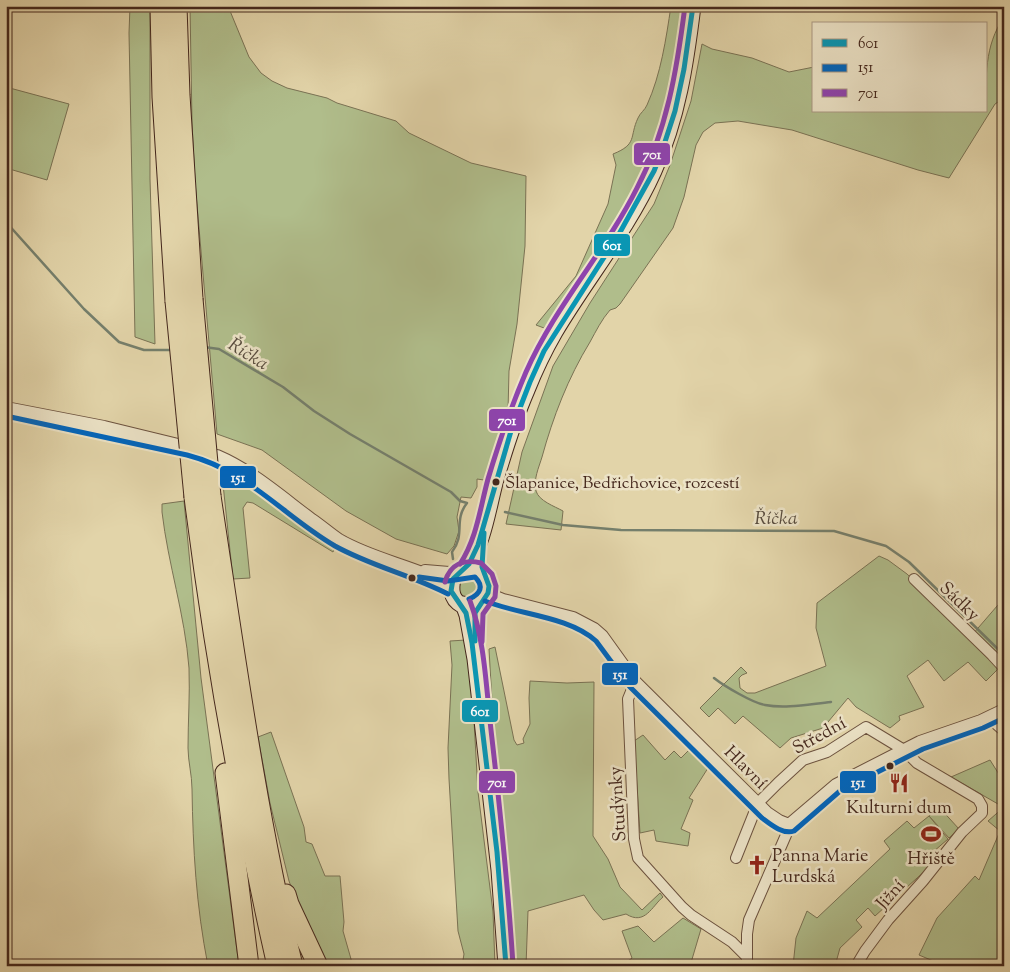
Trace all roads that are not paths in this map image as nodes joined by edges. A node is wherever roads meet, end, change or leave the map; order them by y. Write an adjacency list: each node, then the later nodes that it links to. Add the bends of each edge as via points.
1 (160, 6): 4 (highway, via 162,97)
2 (177, 6): 4 (highway)
3 (693, 6): 9 (main road, via 682,87 664,146 634,209 555,332 536,368 510,436)
4 (184, 300): 8 (highway, bridge)
5 (6, 408): 6 (street)
6 (178, 445)
7 (217, 456): 11 (street, via 253,476 337,538 372,556)
8 (202, 497): 10 (highway); 25 (highway)
9 (485, 526): 12 (main road, via 470,563); 13 (main road)
10 (202, 558): 32 (highway, via 208,637); 33 (highway, via 232,748)
11 (413, 569): 12 (street, via 449,573); 15 (street)
12 (462, 570): 13 (main road, via 472,568); 15 (main road)
13 (484, 574): 16 (main road, via 489,586)
14 (914, 579): 19 (street, Sádky)
15 (451, 587): 17 (main road, via 454,598)
16 (484, 599): 17 (main road, via 474,606); 18 (main road, via 475,614); 20 (street, Hlavní, via 503,600 573,618 594,628)
17 (463, 604): 18 (main road)
18 (474, 659): 36 (main road, via 499,870)
19 (1004, 668)
20 (635, 682): 26 (street, Hlavní); 30 (street, Studýnky, via 628,699 634,839 638,858 691,916)
21 (1004, 710): 22 (street)
22 (991, 717): 23 (street); 24 (street)
23 (1004, 731)
24 (904, 750): 26 (street, Střední, via 866,727 827,752 803,760); 27 (street, via 836,785); 37 (street, Jižní, via 917,763 978,799 982,813 888,920)
25 (253, 775): 34 (highway); 35 (highway, via 290,904)
26 (758, 803): 27 (street, Hlavní, via 773,817); 28 (street)
27 (789, 825): 29 (street, via 749,920)
28 (736, 858)
29 (747, 934): 30 (street); 31 (street)
30 (732, 942): 31 (street, Studýnky)
31 (747, 962)
32 (250, 966)
33 (277, 966)
34 (293, 966)
35 (318, 966)
36 (506, 966)
37 (856, 966)

